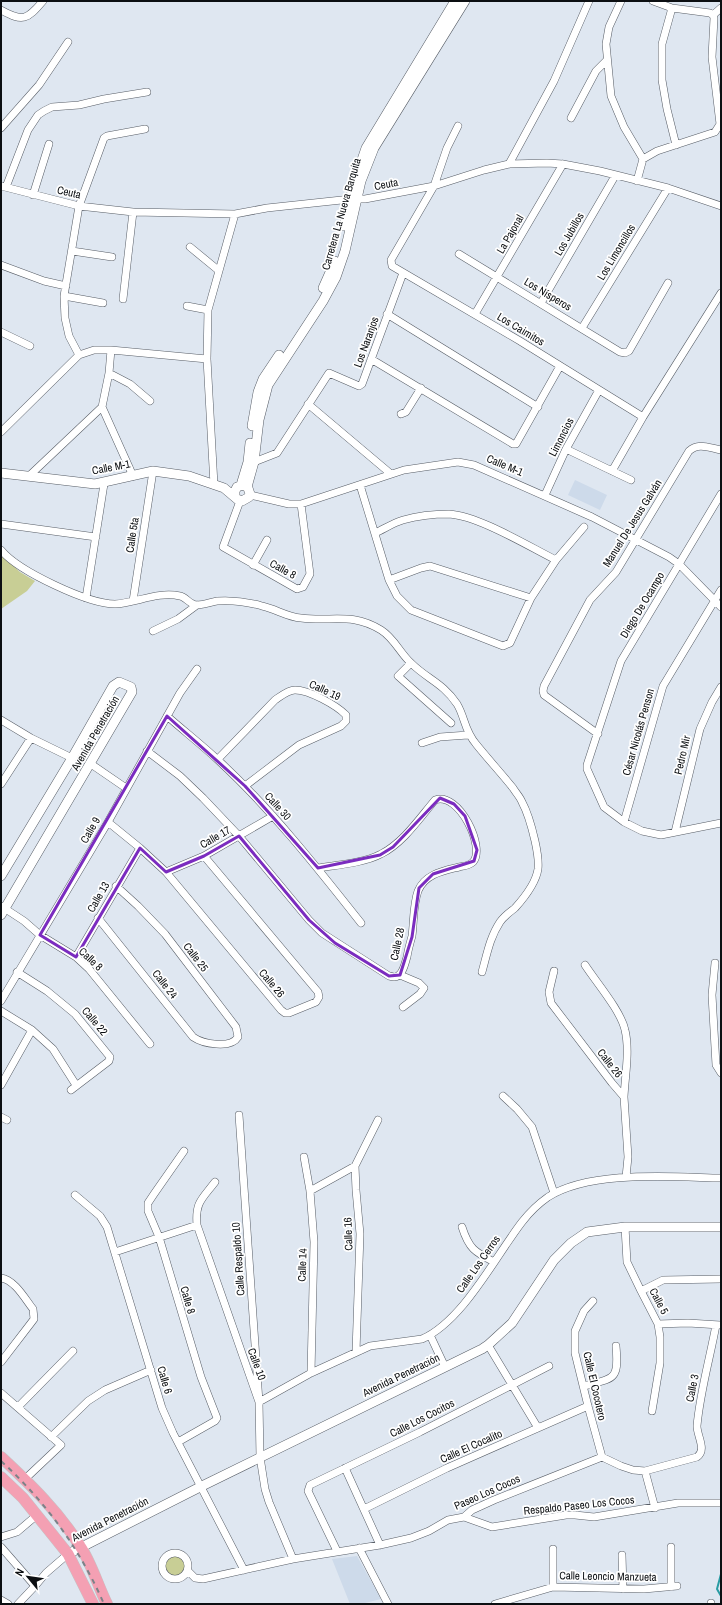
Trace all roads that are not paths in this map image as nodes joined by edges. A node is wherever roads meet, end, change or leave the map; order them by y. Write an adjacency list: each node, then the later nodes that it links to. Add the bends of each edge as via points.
1 (43, 1): 9 (street, via 25,18 15,18)
2 (455, 1): 29 (street, Carretera La Nueva Barquita, via 371,138 359,166)
3 (464, 1): 29 (street, Carretera La Nueva Barquita, via 380,137)
4 (589, 1): 21 (street, via 554,81)
5 (621, 1): 12 (street, via 609,27)
6 (653, 1): 7 (street)
7 (672, 8): 10 (street); 19 (street, via 662,44 662,80)
8 (721, 8): 10 (street)
9 (1, 10)
10 (713, 15): 19 (street, via 712,57 720,124 715,132)
11 (68, 42): 16 (street, via 39,85)
12 (607, 60): 14 (street, via 596,70); 20 (street, via 611,96 624,127)
13 (147, 92): 25 (street, via 79,105 52,107 44,111 38,115 28,130)
14 (571, 118)
15 (458, 126): 26 (street, via 447,148)
16 (1, 128)
17 (145, 129): 30 (street, via 104,138)
18 (49, 144): 28 (street)
19 (676, 145): 20 (street)
20 (643, 158): 24 (street)
21 (509, 164): 22 (street, Ceuta); 26 (street, Ceuta)
22 (563, 164): 23 (street, Ceuta); 41 (street, La Pajonal)
23 (615, 176): 24 (street, Ceuta); 48 (street, Los Jubillos)
24 (637, 181): 27 (street, Ceuta)
25 (3, 186): 28 (street, Ceuta)
26 (434, 186): 29 (street, Ceuta); 40 (street, Los Caimitos, via 391,260 392,266)
27 (668, 188): 31 (street, Ceuta); 53 (street, Los Limoncillos)
28 (33, 195): 30 (street, Ceuta)
29 (354, 199): 33 (street, Ceuta); 73 (street, Carretera La Nueva Barquita, via 345,251 336,277 268,385 259,420); 85 (street, Carretera La Nueva Barquita, via 337,256 318,298 263,379 255,406)
30 (79, 206): 32 (street, Ceuta); 35 (street)
31 (721, 206)
32 (133, 212): 33 (street, Ceuta); 46 (street)
33 (235, 214): 39 (street)
34 (190, 247): 39 (street)
35 (72, 251): 37 (street); 43 (street)
36 (459, 254): 41 (street, Los Nísperos)
37 (112, 257)
38 (1, 265): 43 (street)
39 (218, 270): 50 (street)
40 (403, 273): 51 (street, Los Naranjos); 52 (street, Los Caimitos)
41 (498, 277): 48 (street, Los Nísperos); 52 (street, La Pajonal)
42 (668, 283): 53 (street, Los Nísperos, via 629,351 620,352)
43 (66, 286): 45 (street)
44 (721, 293): 69 (street)
45 (64, 296): 47 (street); 57 (street, via 69,336)
46 (123, 299)
47 (103, 303)
48 (541, 303): 53 (street, Los Nísperos)
49 (187, 306): 50 (street)
50 (208, 310): 58 (street)
51 (388, 314): 59 (street, Los Naranjos); 67 (street)
52 (475, 314): 60 (street, Los Caimitos)
53 (582, 328)
54 (1, 332): 55 (street)
55 (30, 346)
56 (111, 350): 57 (street, via 94,350); 58 (street); 61 (street)
57 (79, 355): 70 (street)
58 (207, 359): 82 (street)
59 (371, 359): 62 (street); 65 (street, Los Naranjos, via 361,386 329,373)
60 (560, 366): 63 (street, Los Caimitos); 67 (street)
61 (109, 373): 64 (street, via 130,384); 66 (street)
62 (420, 388): 67 (street, via 513,444 517,442); 68 (street, via 406,412)
63 (599, 390): 69 (street, Los Caimitos); 71 (street, Limoncios)
64 (150, 401)
65 (308, 404): 73 (street, via 277,453); 77 (street)
66 (102, 407): 78 (street); 79 (street)
67 (538, 407)
68 (401, 414)
69 (643, 417): 74 (street)
70 (1, 432)
71 (566, 449): 74 (street); 87 (street, Limoncios)
72 (721, 450): 94 (street, Manuel De Jesus Galván, via 694,446 689,451)
73 (254, 462): 85 (street, Carretera La Nueva Barquita)
74 (612, 471): 80 (street)
75 (153, 472): 79 (street, Calle M-1); 82 (street, Calle M-1, via 189,476); 104 (street, Calle 5ta)
76 (1, 473): 78 (street, Calle M-1)
77 (391, 474): 83 (street, Calle M-1); 87 (street, Calle M-1, via 458,462 474,465)
78 (29, 476): 81 (street, Calle M-1)
79 (133, 476): 81 (street, Calle M-1)
80 (631, 480)
81 (104, 484): 93 (street)
82 (214, 485): 84 (street, Calle M-1)
83 (360, 485): 89 (street, Calle M-1); 92 (street)
84 (224, 488): 85 (street, Calle M-1); 88 (street, Calle M-1)
85 (244, 488): 88 (street, via 235,491); 88 (street, via 246,500); 89 (street, Calle M-1, via 289,504)
86 (721, 494): 99 (street, Diego De Ocampo)
87 (545, 495): 94 (street, Calle M-1)
88 (238, 499): 98 (street, Calle 8, via 223,547)
89 (301, 504): 98 (street, Calle 8, via 310,574 303,587 297,589)
90 (1, 524): 93 (street)
91 (584, 527): 97 (street)
92 (375, 533): 97 (street, via 403,520 449,514 491,528); 100 (street)
93 (96, 537): 102 (street)
94 (635, 539): 99 (street, Calle M-1); 115 (street, Manuel De Jesus Galván, via 616,572 590,600 543,691 544,695)
95 (267, 540): 98 (street)
96 (1, 550): 102 (street, via 12,562)
97 (556, 560): 103 (street)
98 (253, 564)
99 (679, 564): 105 (street, Calle M-1); 115 (street, Diego De Ocampo, via 621,661)
100 (389, 580): 103 (street, via 430,566); 103 (street, via 397,596 411,610 503,646 510,643)
101 (721, 590): 105 (street, César Nicolás Penson)
102 (86, 598): 104 (street, via 114,604)
103 (531, 598)
104 (133, 601): 106 (street, via 174,595 182,596)
105 (714, 601): 107 (street, Calle M-1); 129 (street, César Nicolás Penson, via 663,686)
106 (197, 605): 108 (street, via 178,620); 109 (street, via 235,601 263,606 303,619 347,618 362,621 383,631)
107 (721, 607)
108 (153, 631)
109 (411, 663): 114 (street, via 398,676); 116 (street, via 450,693 459,706)
110 (197, 669): 112 (street, Calle 9)
111 (721, 687): 131 (street, Pedro Mir, via 700,729)
112 (167, 716): 119 (street, Calle 9); 121 (street, Calle 30)
113 (1, 720): 117 (street)
114 (451, 723)
115 (598, 734): 129 (street, Diego De Ocampo, via 587,770 604,808)
116 (468, 735): 118 (street, via 440,737); 148 (street, via 522,801 533,832 538,858 535,880 525,896 501,920 491,938)
117 (31, 738): 120 (street); 123 (street)
118 (422, 743)
119 (147, 751): 126 (street, Calle 9); 132 (street, Calle 28, via 180,776)
120 (72, 758): 122 (street, Avenida Penetración, via 113,686 122,682 131,687 132,692); 137 (street, Avenida Penetración)
121 (218, 759): 125 (street, Calle 30); 125 (street, Calle 19, via 275,700 294,690 307,692 339,708 346,715 346,721 341,726 299,745)
122 (91, 764): 126 (street); 139 (street, Avenida Penetración)
123 (3, 774): 124 (street)
124 (1, 784)
125 (245, 786): 127 (street, Calle 30)
126 (126, 788): 128 (street, Calle 9)
127 (272, 816): 132 (street, Calle 17); 135 (street, Calle 30)
128 (108, 822): 133 (street, Calle 26); 142 (street, Calle 9)
129 (624, 822): 131 (street, Diego De Ocampo, via 642,831 661,835)
130 (721, 824): 131 (street, Diego De Ocampo)
131 (675, 832)
132 (239, 836): 134 (street, Calle 17); 149 (street, Calle 28, via 322,933 389,976)
133 (140, 848): 136 (street, Calle 26); 138 (street, Calle 13)
134 (204, 856): 136 (street, Calle 17); 136 (street, Calle 26, via 318,992 319,998 316,1002 289,1013 281,1010)
135 (318, 868): 141 (street, Calle 30); 149 (street, Calle 28, via 380,855 393,847 435,800 440,798 454,804 464,816 471,826 477,850 474,861 433,874 420,888 416,898 412,937)
136 (166, 872)
137 (1, 876)
138 (116, 886): 140 (street, Calle 13); 155 (street, Calle 25, via 165,934 236,1028 236,1041)
139 (2, 910): 142 (street, Calle 8, via 24,921)
140 (98, 918): 143 (street, Calle 13); 155 (street, Calle 24, via 193,1037 199,1041)
141 (361, 923)
142 (40, 935): 143 (street, Calle 8); 147 (street, Calle 9)
143 (76, 957): 154 (street, Calle 8, via 89,969)
144 (715, 963): 156 (street, via 712,995 716,1065)
145 (585, 965): 159 (street, via 618,1014 625,1030)
146 (554, 971): 159 (street, Calle 26, via 549,992 551,1002)
147 (17, 972): 150 (street, Calle 9); 153 (street, Calle 22, via 47,990 75,1014 110,1057 109,1062 74,1087 52,1050)
148 (482, 972)
149 (400, 975): 151 (street, via 419,983 424,988 420,994)
150 (1, 1001)
151 (402, 1006)
152 (1, 1011): 153 (street)
153 (32, 1030): 157 (street)
154 (150, 1044)
155 (226, 1045)
156 (721, 1073)
157 (1, 1085)
158 (503, 1096): 169 (street, via 532,1127)
159 (624, 1097): 165 (street, via 628,1157)
160 (239, 1115): 197 (street, Calle Respaldo 10)
161 (378, 1120): 164 (street, Calle 16)
162 (184, 1151): 175 (street, Calle 8, via 148,1203 148,1211)
163 (304, 1157): 168 (street, Calle 14)
164 (355, 1166): 168 (street); 188 (street, Calle 16, via 360,1234)
165 (626, 1177): 166 (street, Calle Los Cerros); 169 (street, Calle Los Cerros, via 585,1182)
166 (721, 1178)
167 (215, 1182): 171 (street, Calle 10, via 198,1204)
168 (310, 1191): 193 (street, Calle 14, via 314,1242)
169 (554, 1193): 177 (street, Calle Los Cerros, via 522,1222)
170 (75, 1195): 176 (street, Calle 6, via 100,1216 107,1227)
171 (197, 1225): 175 (street); 197 (street, Calle 10)
172 (625, 1227): 173 (street, Avenida Penetración); 180 (street, Calle 5, via 627,1262); 185 (street, Avenida Penetración, via 587,1232 571,1243 554,1260 512,1322)
173 (721, 1227)
174 (462, 1228): 177 (street, via 467,1242 476,1252)
175 (159, 1237): 176 (street); 203 (street, Calle 8, via 201,1377 217,1415 216,1421)
176 (115, 1252): 192 (street, Calle 6)
177 (494, 1262): 184 (street, Calle Los Cerros, via 460,1308)
178 (1, 1278): 189 (street, via 12,1283 33,1309 34,1314 31,1323)
179 (721, 1279): 180 (street, via 663,1280)
180 (641, 1291): 182 (street, Calle 5)
181 (594, 1301): 195 (street, Calle El Cocotero, via 584,1311 575,1331 575,1353)
182 (658, 1324): 183 (street); 200 (street, Calle 5, via 660,1363)
183 (719, 1325): 208 (street, Calle 3, via 699,1412 697,1428 702,1450 700,1455)
184 (430, 1335): 188 (street, Calle Los Cerros, via 409,1341 370,1346); 191 (street)
185 (488, 1345): 191 (street, Avenida Penetración); 194 (street)
186 (616, 1346): 195 (street, via 616,1372 611,1379)
187 (73, 1351): 199 (street)
188 (356, 1352): 193 (street, Calle Los Cerros)
189 (1, 1362)
190 (549, 1366): 194 (street, Calle Los Cocitos)
191 (445, 1367): 205 (street, Avenida Penetración)
192 (151, 1370): 202 (street, via 105,1390); 203 (street, Calle 6, via 162,1408)
193 (311, 1373): 197 (street, Calle Los Cerros)
194 (512, 1385): 201 (street); 207 (street, Calle Los Cocitos)
195 (584, 1386): 198 (street, Calle El Cocotero)
196 (1, 1393): 199 (street)
197 (259, 1402): 205 (street, Calle 10)
198 (588, 1406): 201 (street, Calle El Cocalito); 206 (street, Calle El Cocotero)
199 (18, 1407): 202 (street)
200 (652, 1410)
201 (538, 1428): 214 (street, Calle El Cocalito, via 447,1468)
202 (52, 1436): 210 (street, via 61,1445)
203 (178, 1442): 211 (street, Calle 6)
204 (1, 1457): 210 (main road)
205 (260, 1457): 211 (street, Avenida Penetración); 227 (street, Calle 10, via 269,1502)
206 (602, 1457): 208 (street, via 633,1470); 216 (street, Paseo Los Cocos, via 494,1500 472,1510)
207 (345, 1468): 214 (street); 224 (street, Calle Los Cocitos, via 310,1486 308,1491)
208 (645, 1471): 213 (street)
209 (1, 1477): 215 (main road)
210 (25, 1479): 219 (main road)
211 (202, 1486): 219 (street, Avenida Penetración); 228 (street, Calle 6)
212 (721, 1503): 213 (street, Respaldo Paseo Los Cocos, via 678,1504)
213 (655, 1508): 216 (street, Respaldo Paseo Los Cocos, via 594,1517 566,1515 492,1527)
214 (364, 1509): 218 (street)
215 (37, 1515): 217 (street, via 17,1532); 225 (main road)
216 (464, 1517): 218 (street, Paseo Los Cocos, via 448,1520 411,1538)
217 (1, 1537)
218 (380, 1544): 222 (street, Paseo Los Cocos)
219 (81, 1546): 225 (street, Avenida Penetración); 237 (main road)
220 (1, 1547): 230 (street)
221 (671, 1547): 232 (street, Calle Leoncio Manzueta, via 674,1587)
222 (359, 1548): 224 (street, Paseo Los Cocos); 238 (street)
223 (553, 1549): 231 (street)
224 (337, 1551): 227 (street, Paseo Los Cocos)
225 (68, 1554): 230 (street, via 46,1573); 236 (main road)
226 (622, 1555): 232 (street)
227 (293, 1559): 228 (street, Paseo Los Cocos)
228 (244, 1570): 229 (street, Paseo Los Cocos, via 203,1579 195,1578)
229 (188, 1571)
230 (36, 1586): 235 (street)
231 (552, 1586): 232 (street, Calle Leoncio Manzueta); 239 (street, Calle Leoncio Manzueta)
232 (623, 1589)
233 (1, 1600): 234 (street)
234 (8, 1604)
235 (18, 1604)
236 (93, 1604)
237 (107, 1604)
238 (388, 1604)
239 (494, 1604)

